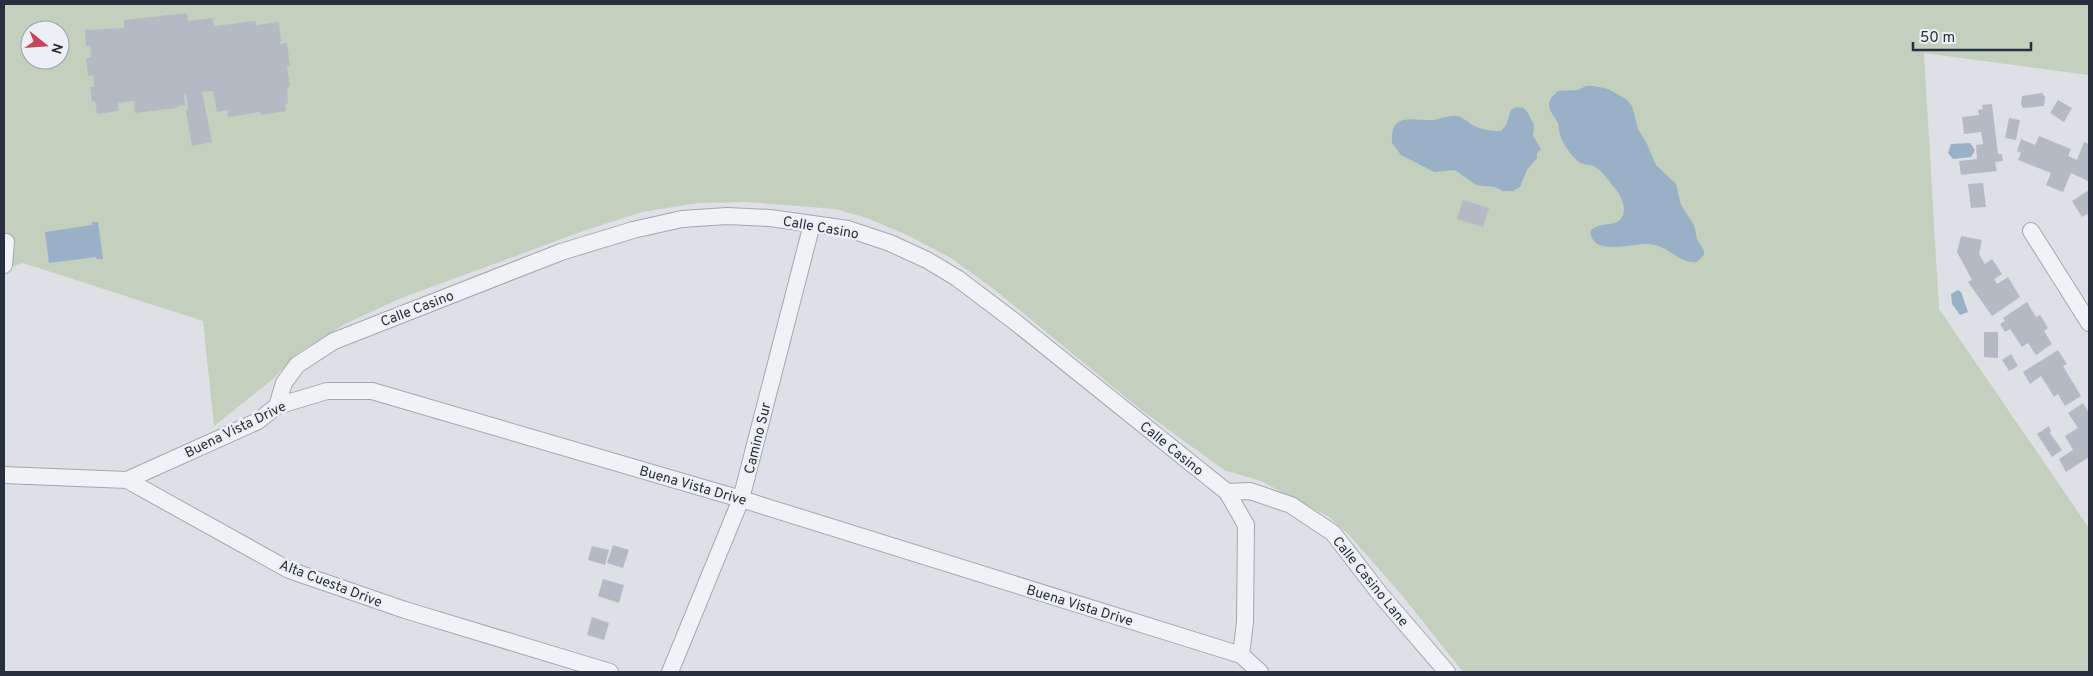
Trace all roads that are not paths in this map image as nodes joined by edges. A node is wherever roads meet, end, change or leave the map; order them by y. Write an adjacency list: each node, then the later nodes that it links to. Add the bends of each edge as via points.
1 (812, 224): 6 (street, Calle Casino, via 726,216 682,219 561,252 334,341 297,365 284,383); 9 (street, Calle Casino, via 848,229 890,243 957,278); 10 (street, Camino Sur)
2 (2031, 231): 5 (street)
3 (6, 242): 4 (street)
4 (4, 264)
5 (2089, 324)
6 (277, 406): 8 (street, Buena Vista Drive, via 258,421); 10 (street, Buena Vista Drive, via 327,391 372,390)
7 (4, 475): 8 (street, Alta Cuesta Drive)
8 (127, 480): 12 (street, Alta Cuesta Drive, via 288,570 404,610)
9 (1227, 492): 11 (street, Calle Casino, via 1246,525 1245,622); 15 (street, Calle Casino Lane, via 1250,491 1291,505 1333,532 1380,594)
10 (741, 499): 11 (street, Buena Vista Drive); 13 (street, Camino Sur)
11 (1241, 655): 14 (street, Buena Vista Drive)
12 (610, 672)
13 (670, 672)
14 (1260, 672)
15 (1447, 672)

